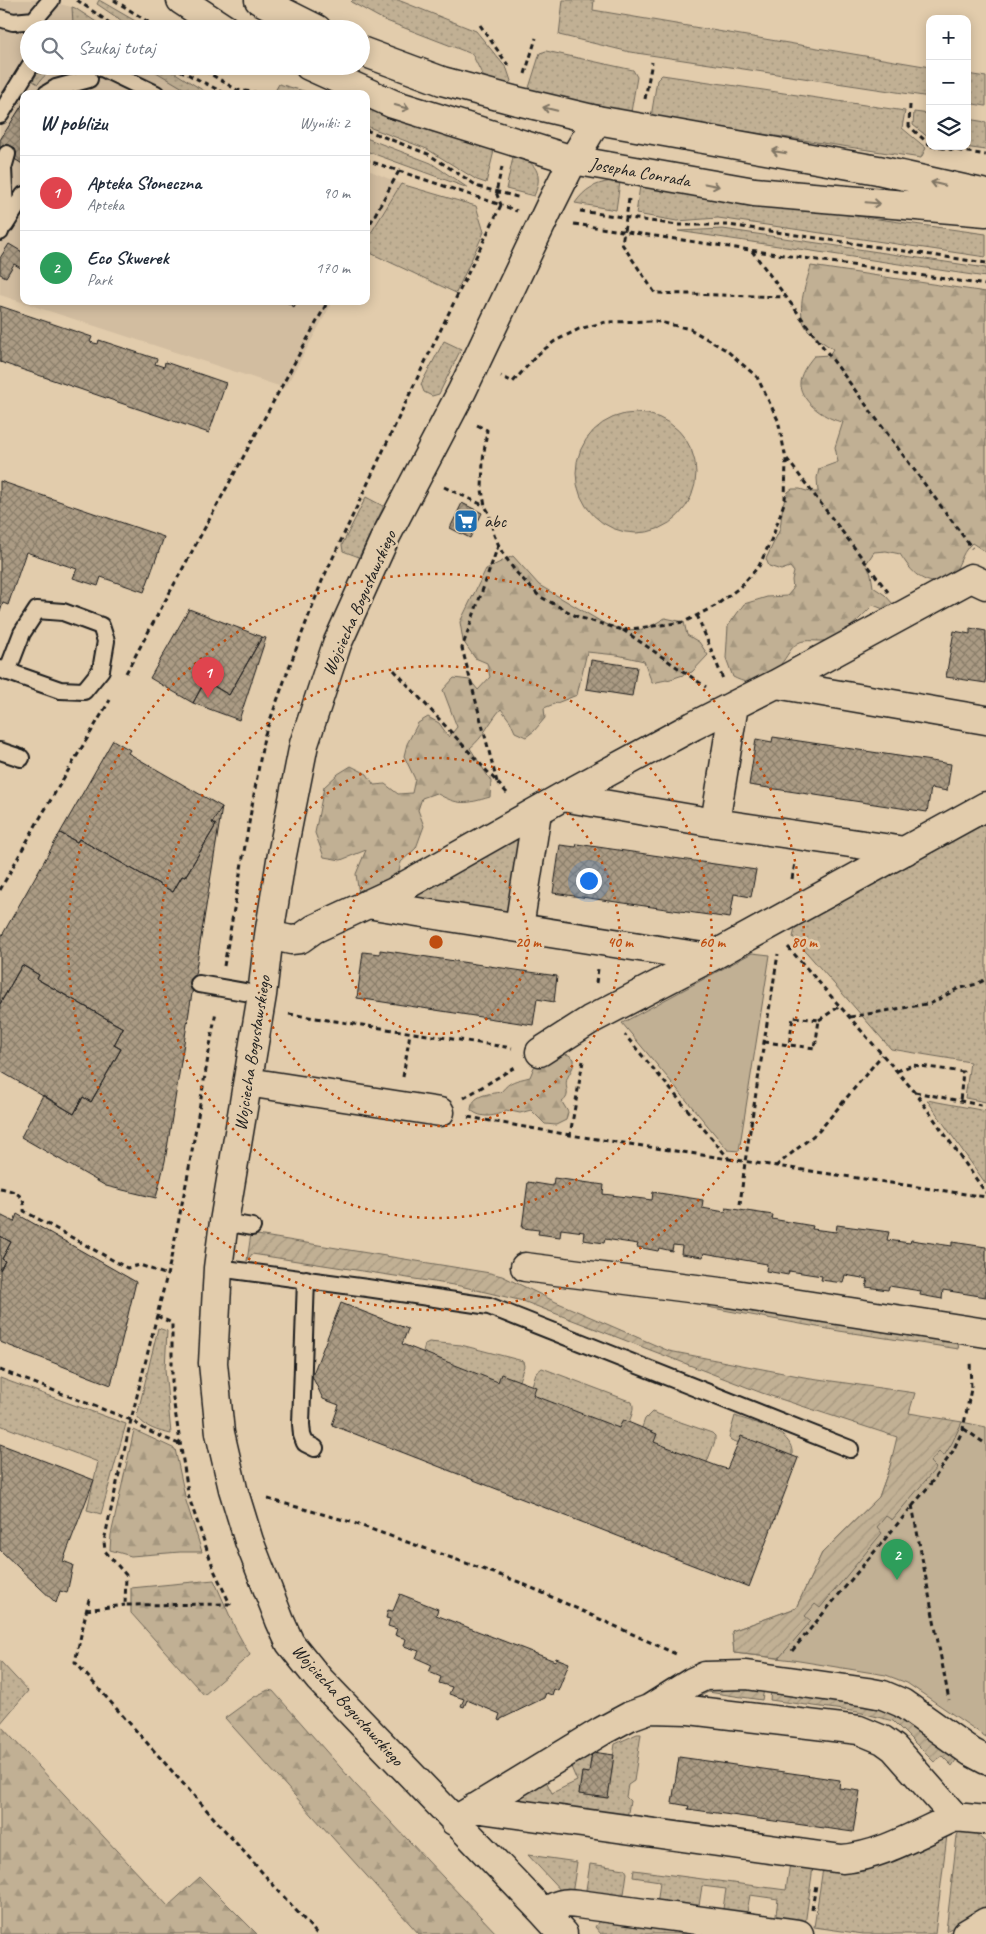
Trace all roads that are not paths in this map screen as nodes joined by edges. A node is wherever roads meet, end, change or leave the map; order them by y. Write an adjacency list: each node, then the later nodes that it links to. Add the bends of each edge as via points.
1 (51, 0): 5 (lane)
2 (181, 0): 6 (street)
3 (259, 0): 7 (street)
4 (0, 18): 8 (lane)
5 (36, 20)
6 (211, 20)
7 (299, 20)
8 (20, 23)
9 (370, 54): 18 (street, one-way to 9, via 520,93 442,81)
10 (24, 75): 17 (lane)
11 (329, 75): 15 (street, Josepha Conrada, one-way to 15)
12 (91, 76): 13 (lane); 14 (lane)
13 (53, 90)
14 (142, 90)
15 (362, 90)
16 (370, 94): 20 (street, Josepha Conrada, one-way to 20, via 393,104)
17 (0, 115)
18 (597, 120): 20 (street, Wojciecha Bogusławskiego); 21 (street, one-way to 18, via 878,170)
19 (7, 154): 24 (lane, via 3,168 5,212)
20 (573, 160): 23 (street, Josepha Conrada, one-way to 23, via 754,192); 39 (street, Wojciecha Bogusławskiego, via 462,391 384,540 337,644 304,744)
21 (986, 194)
22 (20, 201): 24 (lane)
23 (986, 212)
24 (0, 233)
25 (979, 571): 27 (street)
26 (4, 671): 26 (lane, via 37,610 63,612 101,626 106,641 101,670 84,691 60,690)
27 (776, 684): 28 (street); 29 (street)
28 (734, 705): 32 (street); 35 (street)
29 (986, 720)
30 (0, 751): 31 (lane)
31 (21, 758)
32 (562, 797): 34 (street); 35 (street)
33 (986, 806): 36 (street)
34 (532, 814): 37 (street); 38 (street)
35 (715, 823): 36 (street)
36 (905, 851): 40 (street, via 782,927)
37 (367, 904): 38 (street); 39 (street, via 300,939)
38 (519, 927): 40 (street)
39 (269, 935): 42 (street, Wojciecha Bogusławskiego)
40 (709, 958): 43 (street, via 598,1016)
41 (199, 984): 42 (lane)
42 (262, 995): 44 (street, Wojciecha Bogusławskiego)
43 (540, 1052)
44 (248, 1082): 45 (street); 46 (street, Wojciecha Bogusławskiego)
45 (440, 1112)
46 (224, 1222): 47 (lane); 49 (street, Wojciecha Bogusławskiego)
47 (252, 1227)
48 (525, 1267): 51 (street, via 728,1293)
49 (218, 1268): 50 (lane); 56 (street, Wojciecha Bogusławskiego, via 214,1363 220,1433 249,1542 280,1621 290,1643 319,1679)
50 (306, 1279): 52 (lane, via 300,1424 305,1443); 53 (lane, via 489,1306)
51 (979, 1331)
52 (315, 1448)
53 (850, 1449)
54 (649, 1709): 55 (street, via 705,1676 773,1678 883,1695 902,1702); 56 (street, via 602,1731); 57 (street, via 689,1710 859,1730 884,1740 894,1748)
55 (986, 1760)
56 (464, 1814): 57 (street, via 842,1859 884,1849); 59 (street, Wojciecha Bogusławskiego)
57 (955, 1816): 58 (street)
58 (986, 1820)
59 (544, 1913): 62 (street, via 565,1902); 63 (street, Wojciecha Bogusławskiego)
60 (986, 1922): 64 (street)
61 (805, 1924): 62 (street)
62 (726, 1929)
63 (563, 1934)
64 (966, 1934)

